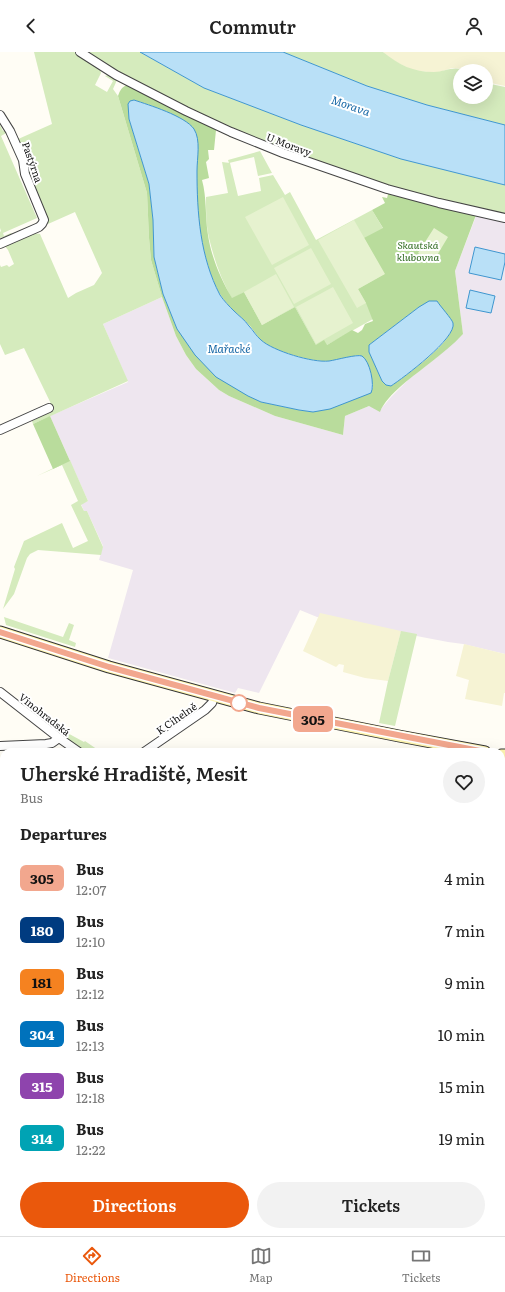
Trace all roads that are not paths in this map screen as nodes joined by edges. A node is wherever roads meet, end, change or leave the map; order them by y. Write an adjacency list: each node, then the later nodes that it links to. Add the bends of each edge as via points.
1 (80, 52): 3 (street, U Moravy, via 116,75 186,111 277,151 387,189)
2 (0, 115): 4 (street, Pastýrna, via 20,152 25,174 43,217 39,227)
3 (505, 218)
4 (0, 244)
5 (49, 408): 6 (street)
6 (0, 430)
7 (0, 632): 9 (main road)
8 (0, 692): 10 (street, Vinohradská)
9 (214, 697): 13 (street, K Cihelně, via 205,710); 14 (main road, via 269,711)
10 (59, 738): 11 (street, via 46,744); 12 (street, Vinohradská)
11 (0, 746)
12 (73, 748)
13 (150, 748)
14 (462, 748)

